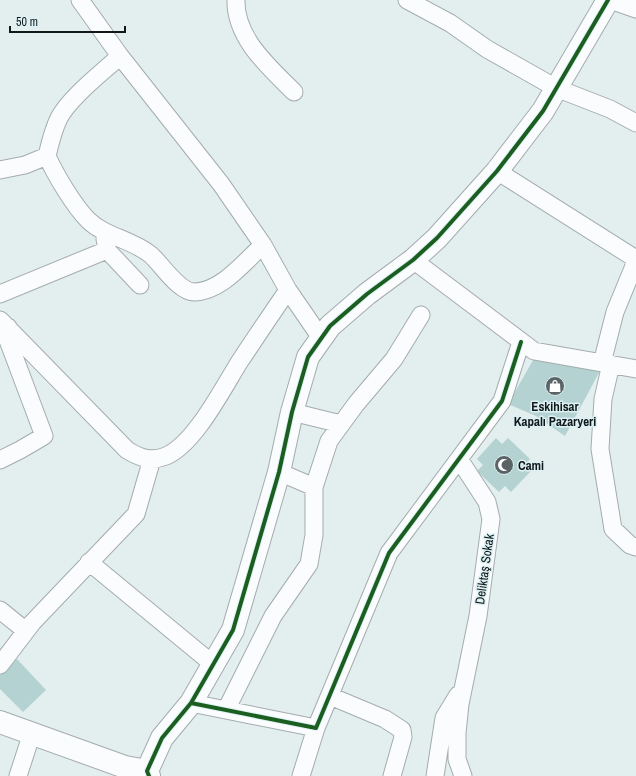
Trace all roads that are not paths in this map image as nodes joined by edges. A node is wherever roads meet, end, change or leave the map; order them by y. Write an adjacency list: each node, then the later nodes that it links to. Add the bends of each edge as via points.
1 (80, 0): 6 (street)
2 (236, 0): 8 (street, via 244,35 268,67)
3 (407, 0): 7 (street, via 450,23 487,49)
4 (609, 0): 5 (street); 7 (street)
5 (636, 9)
6 (120, 56): 10 (street, via 78,95 60,116 51,135); 14 (street, via 221,184)
7 (556, 88): 9 (street, via 610,109); 12 (street)
8 (294, 92)
9 (636, 123)
10 (47, 156): 11 (street, via 26,165); 13 (street, via 59,180 88,220)
11 (0, 170)
12 (498, 171): 16 (street, via 437,238); 17 (street)
13 (104, 231): 14 (street, via 132,243 150,255 182,288 192,292 206,290 223,281); 15 (street)
14 (263, 246): 19 (street)
15 (107, 250): 18 (street); 20 (street)
16 (413, 260): 23 (street, via 355,304 330,326); 24 (street)
17 (636, 260): 25 (street, via 615,312)
18 (140, 285)
19 (288, 290): 23 (street); 29 (street, via 192,434 177,450)
20 (0, 294)
21 (421, 315): 28 (street, via 394,359)
22 (4, 324): 29 (street, via 127,450 140,458); 31 (street, via 44,436)
23 (322, 338): 27 (street, via 308,357)
24 (521, 342): 25 (street, via 534,351); 30 (street, via 502,401)
25 (606, 364): 26 (street); 34 (street, via 600,449 613,529 630,545)
26 (636, 369)
27 (292, 412): 28 (street); 32 (street)
28 (341, 424): 33 (street, via 329,441)
29 (152, 459): 35 (street, via 136,514)
30 (459, 459): 40 (street, Deliktaş Sokak, via 487,502 491,519 478,616); 41 (street, via 389,553)
31 (0, 460)
32 (279, 472): 33 (street); 39 (street, via 233,630)
33 (314, 487): 43 (street, via 314,535 309,564 273,616)
34 (636, 547)
35 (90, 562): 37 (street); 39 (street)
36 (0, 610): 37 (street)
37 (26, 631): 38 (street)
38 (0, 665)
39 (214, 665): 42 (street, via 200,684)
40 (463, 686): 51 (street, Deliktaş Sokak, via 444,718); 52 (street, Deliktaş Sokak, via 457,733 457,759)
41 (330, 696): 45 (street); 50 (street, via 385,719 402,730 403,737)
42 (191, 703): 43 (street); 47 (street, via 162,738)
43 (226, 710): 45 (street)
44 (1, 721): 46 (street)
45 (316, 728): 49 (street)
46 (32, 733): 47 (street); 48 (street)
47 (148, 774)
48 (18, 776)
49 (301, 776)
50 (392, 776)
51 (435, 776)
52 (463, 776)

